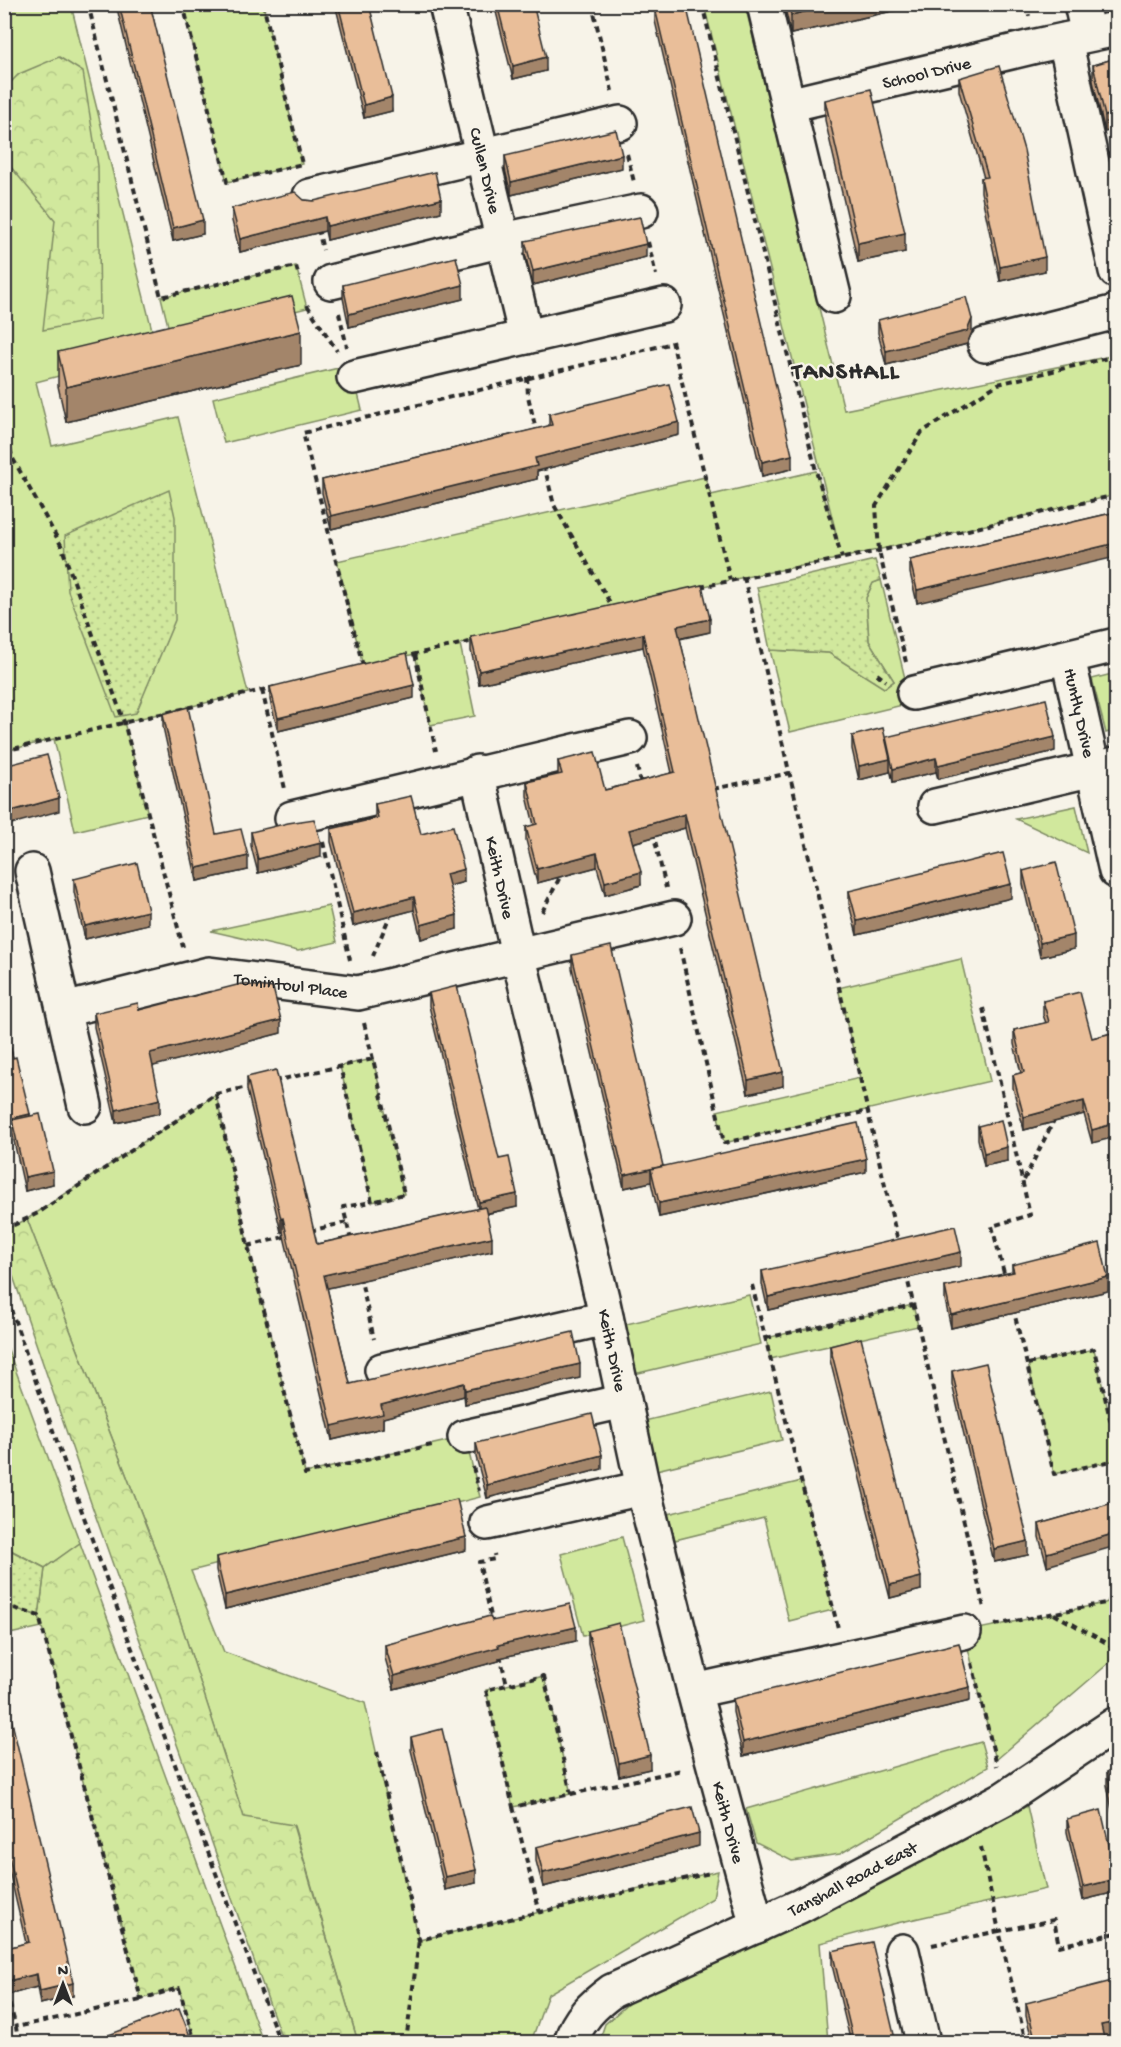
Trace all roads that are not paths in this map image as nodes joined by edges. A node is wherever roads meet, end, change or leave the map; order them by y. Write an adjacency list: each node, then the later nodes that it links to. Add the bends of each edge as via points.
1 (446, 4): 6 (street, Cullen Drive)
2 (764, 4): 4 (street)
3 (1088, 27): 4 (street, School Drive); 10 (street, School Drive)
4 (788, 105): 12 (street)
5 (620, 123): 6 (street)
6 (482, 155): 7 (street); 9 (street, Cullen Drive)
7 (310, 196)
8 (641, 211): 9 (street)
9 (503, 240): 11 (street); 15 (street, Cullen Drive)
10 (1116, 271)
11 (312, 289)
12 (834, 296)
13 (664, 305): 15 (street)
14 (1116, 312): 16 (street)
15 (526, 337): 17 (street)
16 (985, 345)
17 (354, 377)
18 (1116, 645): 19 (street, Huntly Drive)
19 (1068, 658): 20 (street, Huntly Drive); 22 (street, Huntly Drive)
20 (914, 693)
21 (630, 738): 23 (street)
22 (1105, 767): 24 (street); 27 (street, Huntly Drive)
23 (477, 772): 25 (street); 29 (street, Keith Drive)
24 (935, 806)
25 (304, 815)
26 (32, 871): 30 (street)
27 (1116, 872)
28 (674, 918): 29 (street, Tomintoul Place)
29 (518, 954): 30 (street, Tomintoul Place, via 357,993 209,974); 32 (street, Keith Drive)
30 (64, 1010): 31 (street)
31 (85, 1106)
32 (606, 1318): 33 (street); 34 (street, Keith Drive)
33 (382, 1370)
34 (624, 1401): 35 (street); 36 (street, Keith Drive)
35 (465, 1437)
36 (643, 1488): 37 (street); 39 (street, Keith Drive)
37 (487, 1523)
38 (976, 1629): 39 (street)
39 (694, 1691): 41 (street, Keith Drive)
40 (1116, 1724): 41 (street, Tanshall Road East, via 1005,1798)
41 (758, 1926): 43 (street, Tanshall Road East, via 612,1991 597,2002)
42 (902, 1951): 44 (street)
43 (576, 2031)
44 (923, 2043)

